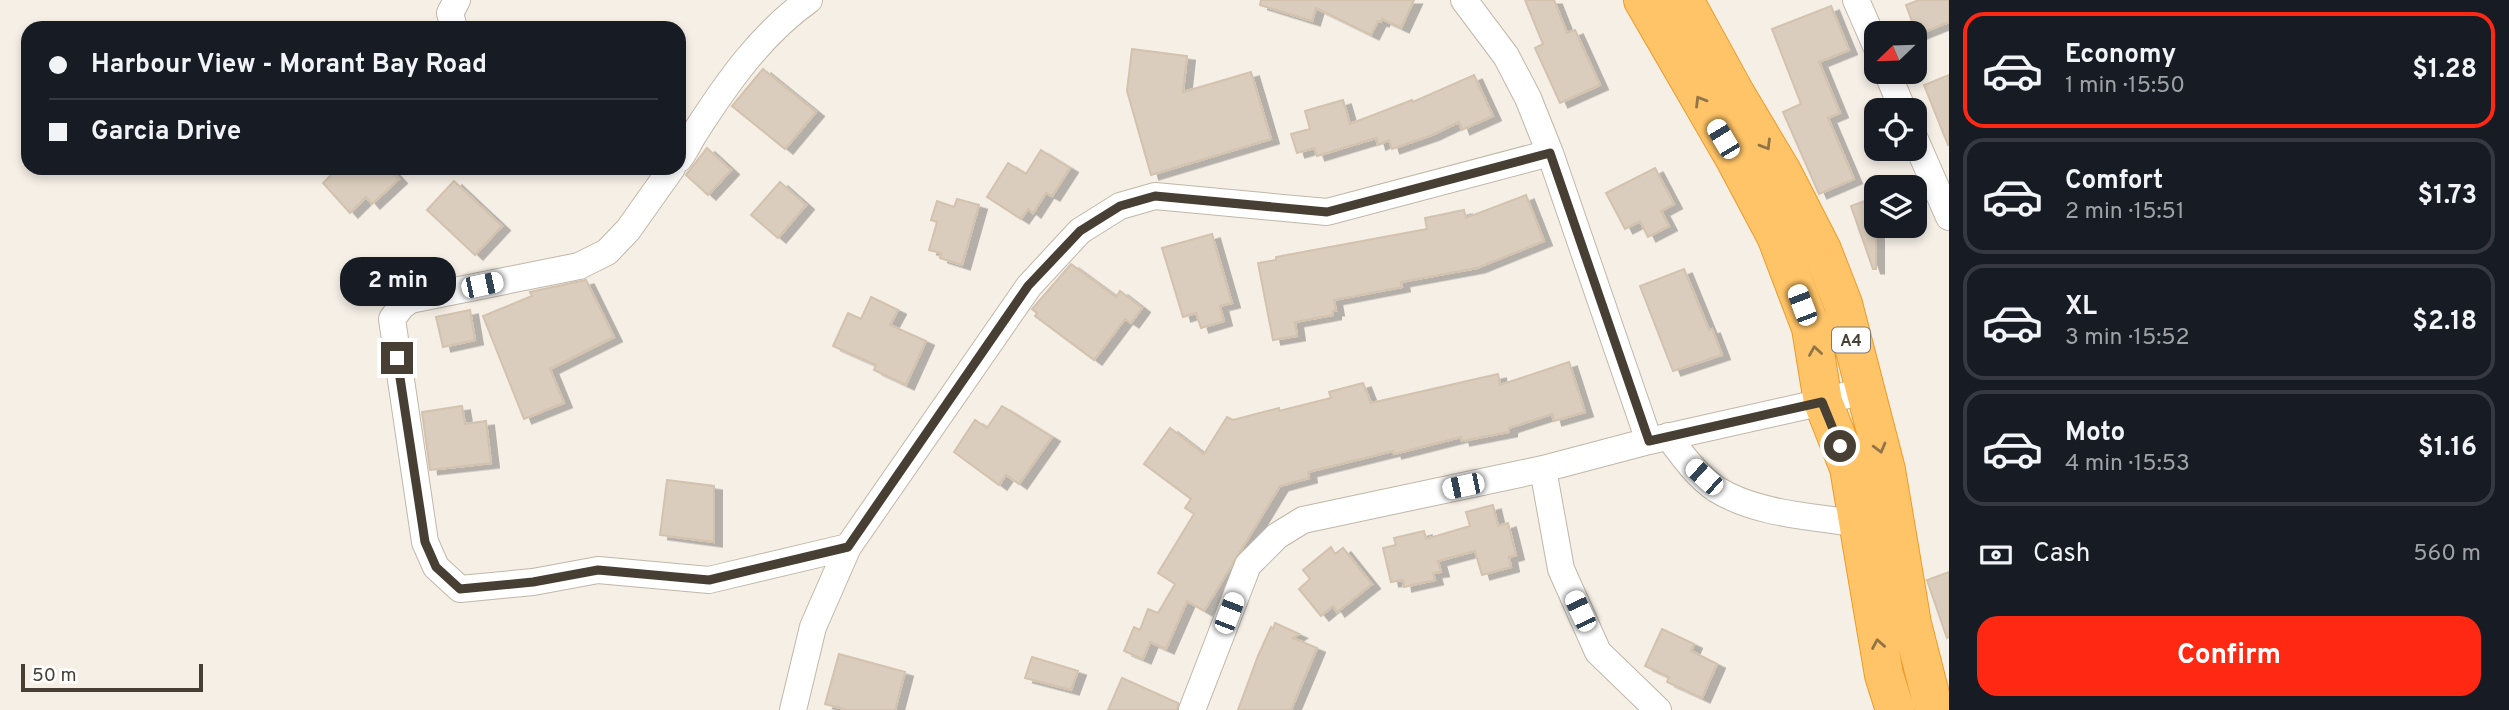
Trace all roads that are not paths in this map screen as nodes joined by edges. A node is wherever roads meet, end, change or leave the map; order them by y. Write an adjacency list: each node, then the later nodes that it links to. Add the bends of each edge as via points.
1 (457, 0): 7 (street, via 450,13)
2 (809, 0): 9 (street, via 754,48)
3 (1464, 0): 10 (street, via 1506,56)
4 (1643, 0): 15 (highway, A4, one-way to 4, via 1811,328 1776,236)
5 (1685, 0): 14 (highway, A4, one-way to 14, via 1822,250 1843,304)
6 (1856, 0): 8 (street)
7 (452, 21)
8 (1865, 21)
9 (687, 129)
10 (1550, 153): 16 (street); 19 (street, via 1327,212 1155,196 1120,206 1080,231 1028,286)
11 (1925, 161): 13 (street)
12 (667, 175): 19 (street, via 607,252 579,266 410,300 393,319 425,542 436,567 460,589 598,570 709,580)
13 (1949, 218)
14 (1864, 390): 15 (street); 24 (highway, A4, one-way to 24, via 1886,470 1912,624)
15 (1822, 402): 16 (street); 18 (highway, A4, via 1849,468)
16 (1659, 438): 17 (street); 18 (street, via 1716,489 1758,508)
17 (1543, 470): 21 (street, via 1303,520 1277,536 1248,565); 22 (street, via 1561,569 1598,652)
18 (1859, 524): 23 (highway, A4, one-way to 18, via 1884,675)
19 (848, 547): 20 (street, via 813,627)
20 (793, 710)
21 (1192, 710)
22 (1658, 710)
23 (1895, 710)
24 (1934, 710)

